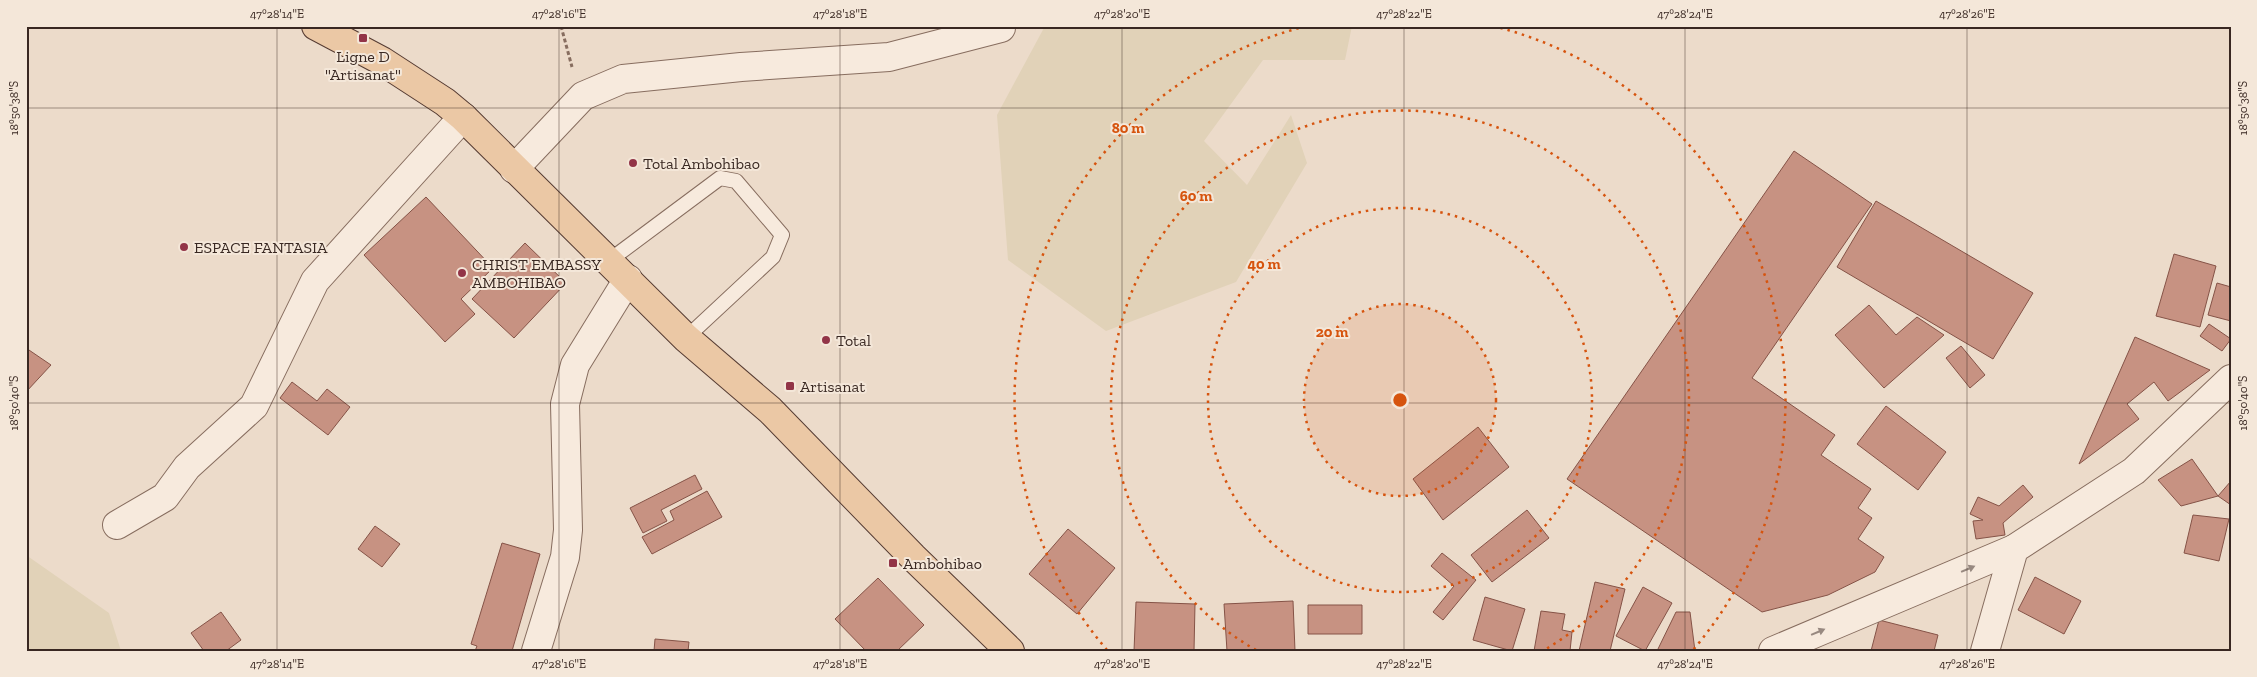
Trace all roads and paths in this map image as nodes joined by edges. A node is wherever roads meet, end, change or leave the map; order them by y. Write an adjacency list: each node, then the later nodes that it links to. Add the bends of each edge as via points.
1 (316, 26): 5 (main road, via 382,61)
2 (562, 26): 4 (path, via 567,55)
3 (1001, 28): 4 (street, via 889,56 623,80)
4 (583, 96): 6 (street)
5 (463, 117): 6 (main road); 10 (street, via 315,281 254,406 187,467 164,497)
6 (514, 169): 7 (main road)
7 (619, 270): 8 (main road); 8 (lane, via 720,178 736,181 782,235 780,245 773,257); 12 (street, via 575,365 569,389 566,404 566,557)
8 (686, 338): 13 (main road, via 770,410)
9 (2231, 379): 11 (street, via 2134,471)
10 (117, 525)
11 (2014, 550): 14 (street, one-way to 11); 15 (street)
12 (536, 651)
13 (1009, 651)
14 (1773, 651)
15 (1985, 651)

